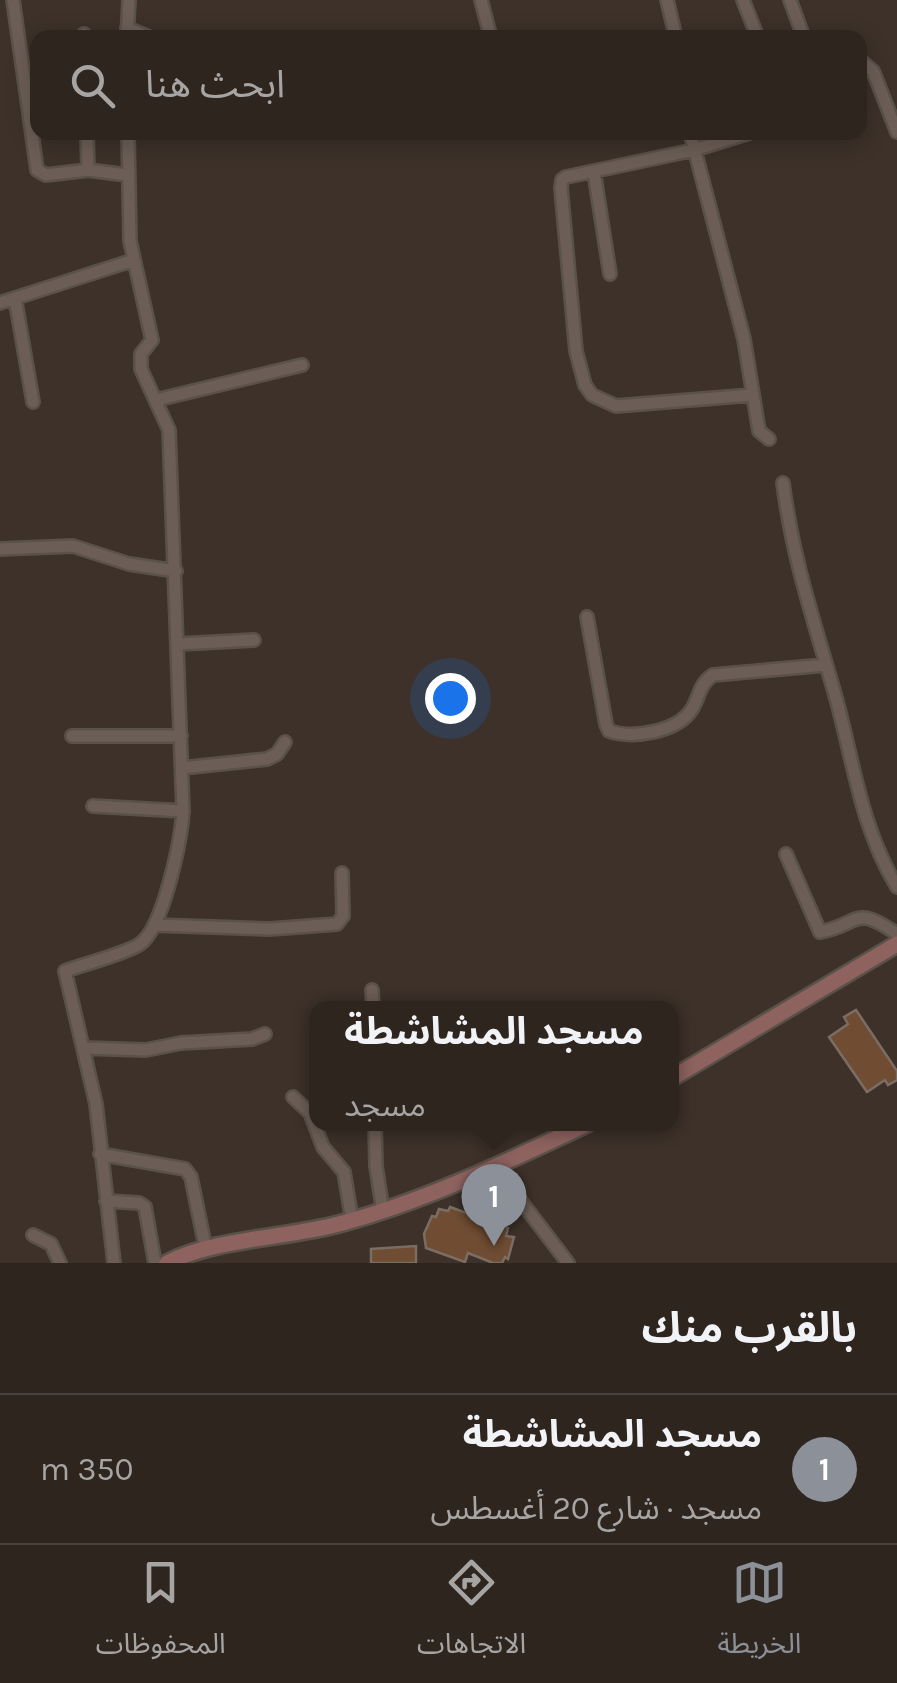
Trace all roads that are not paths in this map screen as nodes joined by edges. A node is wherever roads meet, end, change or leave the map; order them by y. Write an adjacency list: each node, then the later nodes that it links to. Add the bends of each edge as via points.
1 (13, 0): 13 (street)
2 (130, 0): 7 (street)
3 (481, 0): 8 (street)
4 (667, 0): 9 (street)
5 (743, 0): 10 (street)
6 (790, 0): 11 (street)
7 (127, 30)
8 (489, 30)
9 (674, 30)
10 (755, 30)
11 (801, 30)
12 (867, 66): 14 (street)
13 (30, 120)
14 (897, 132)
15 (33, 140): 21 (street, via 37,170 46,175)
16 (87, 140): 21 (street)
17 (128, 140): 23 (street)
18 (692, 140): 20 (street)
19 (726, 140): 20 (street)
20 (694, 150): 22 (street); 29 (street, via 733,292)
21 (88, 170): 23 (street)
22 (594, 172): 25 (street); 29 (street, via 566,178 561,188 568,295 585,386 616,406)
23 (127, 175): 24 (street)
24 (134, 260): 26 (street); 30 (street, via 152,340 141,354 141,370)
25 (610, 274)
26 (16, 298): 27 (street); 31 (street)
27 (0, 303)
28 (302, 365): 30 (street)
29 (752, 394): 32 (street, via 759,431)
30 (156, 400): 35 (street, via 168,430)
31 (33, 402)
32 (768, 440)
33 (783, 483): 39 (street, via 800,580)
34 (0, 549): 35 (street, via 73,546)
35 (176, 572): 38 (street)
36 (587, 617): 39 (street, via 606,724 619,734 678,722 714,676)
37 (254, 640): 38 (street)
38 (179, 644): 41 (street)
39 (825, 665): 48 (street, via 860,805)
40 (72, 736): 41 (street)
41 (181, 736): 43 (street)
42 (285, 742): 43 (street, via 267,758)
43 (182, 768): 45 (street)
44 (93, 806): 45 (street)
45 (183, 810): 49 (street, via 176,860)
46 (786, 854): 50 (street, via 820,932 856,916)
47 (342, 873): 49 (street, via 343,916 337,924)
48 (897, 887)
49 (154, 924): 55 (street, via 141,943 66,971)
50 (897, 934)
51 (897, 944): 56 (street)
52 (372, 990): 53 (street)
53 (373, 1001)
54 (265, 1034): 55 (street, via 146,1050)
55 (83, 1048): 62 (street)
56 (679, 1074)
57 (293, 1097): 58 (street)
58 (309, 1112)
59 (317, 1131): 66 (street, via 344,1172)
60 (375, 1131): 65 (street)
61 (573, 1131): 63 (street)
62 (100, 1154): 64 (street); 68 (street, via 185,1169)
63 (495, 1167): 65 (street); 73 (street)
64 (106, 1202): 70 (street); 71 (street, via 146,1207)
65 (383, 1212): 66 (street)
66 (352, 1220): 68 (street)
67 (33, 1235): 69 (street, via 52,1244)
68 (206, 1250): 72 (street)
69 (60, 1263)
70 (114, 1263)
71 (155, 1263)
72 (167, 1263)
73 (568, 1263)

